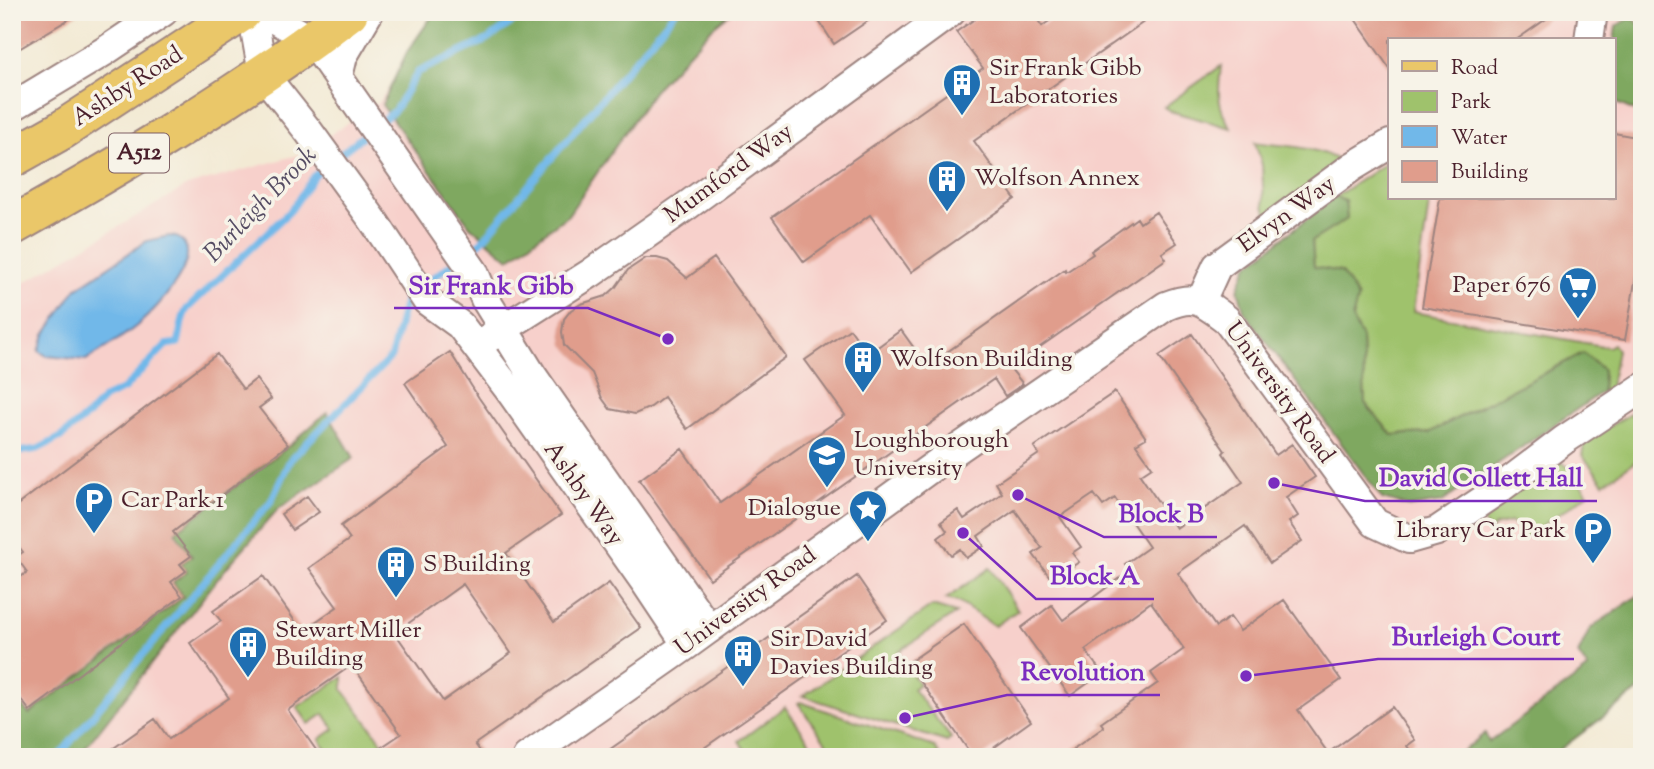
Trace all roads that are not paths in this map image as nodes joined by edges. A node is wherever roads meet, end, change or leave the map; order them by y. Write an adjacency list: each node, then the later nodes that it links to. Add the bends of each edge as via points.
1 (163, 12): 11 (street)
2 (242, 12): 13 (main road, Ashby Road / A512)
3 (252, 12): 9 (street)
4 (261, 12): 8 (street)
5 (349, 12): 8 (main road, A512)
6 (369, 12): 10 (street, via 343,56)
7 (951, 12): 16 (street, Mumford Way, via 688,205)
8 (312, 40): 9 (main road, A512); 10 (street, Ashby Way)
9 (263, 75): 14 (main road, A512, via 110,172); 17 (street, Ashby Way, via 340,174 427,301 460,325)
10 (338, 77): 16 (street, Ashby Way, via 474,272)
11 (12, 107)
12 (1388, 145): 15 (street, Elvyn Way, via 1216,266)
13 (12, 158)
14 (12, 226)
15 (1201, 301): 18 (street, University Road, via 1226,318 1375,523 1409,539 1437,531); 19 (street, University Road, via 1184,299 1166,306 946,457)
16 (503, 330): 17 (street); 19 (street, Ashby Way)
17 (476, 346): 20 (street, Ashby Way)
18 (1642, 388)
19 (709, 629): 20 (street, University Road)
20 (687, 645): 21 (street, University Road)
21 (527, 757)

